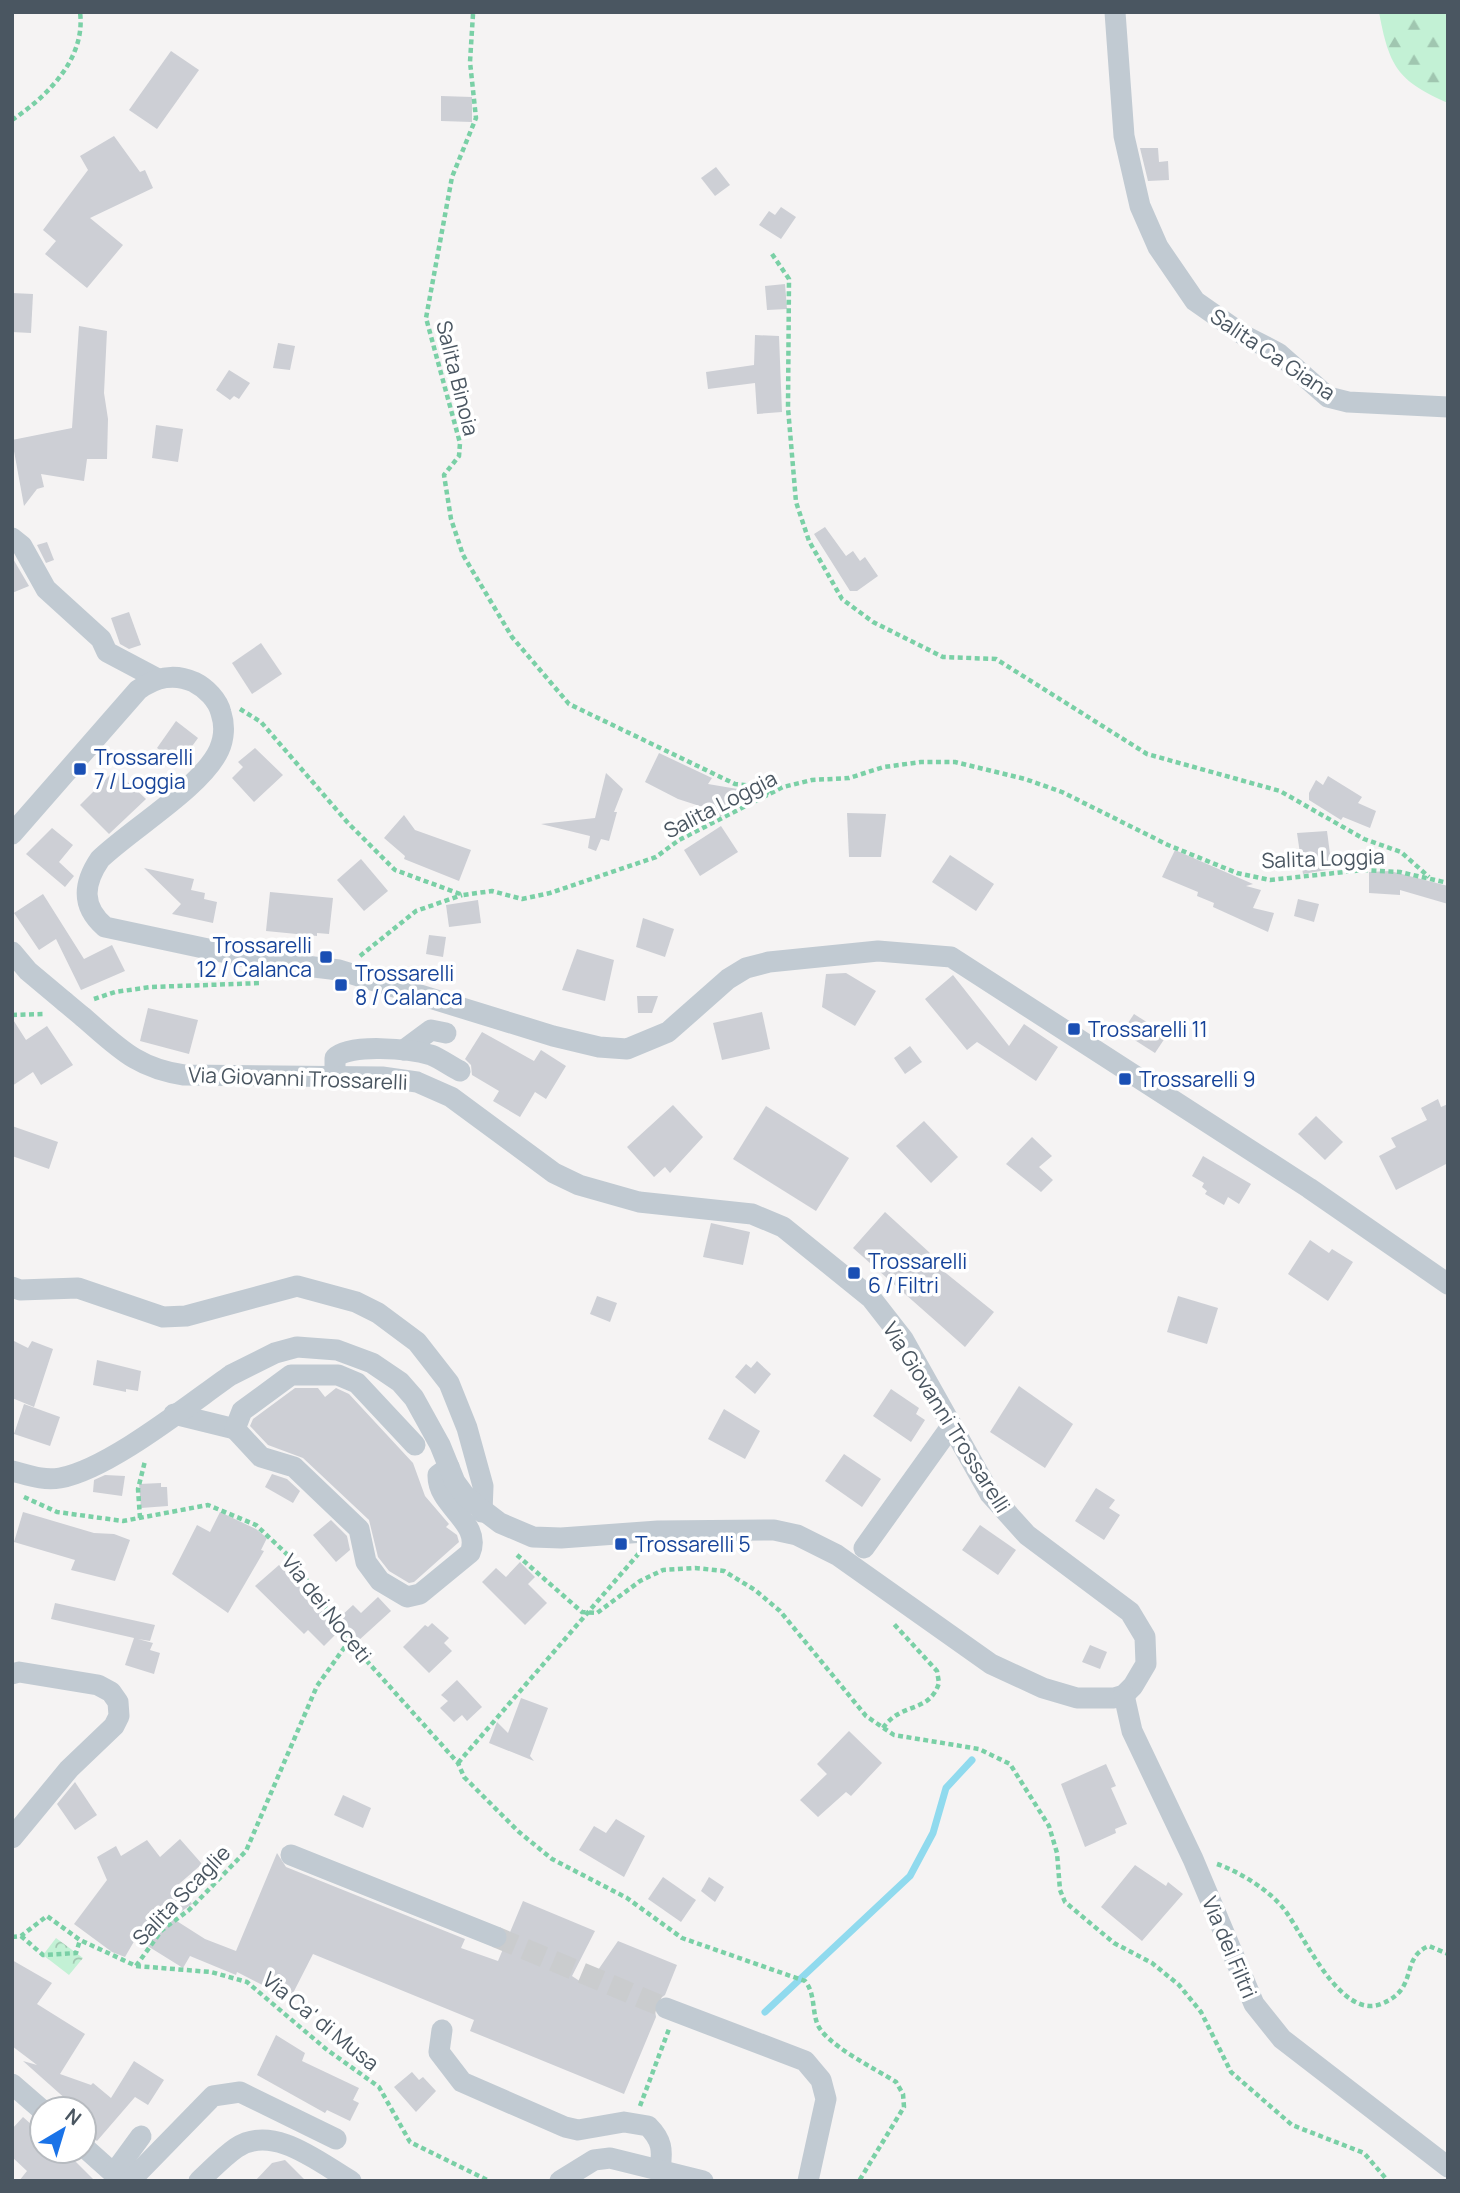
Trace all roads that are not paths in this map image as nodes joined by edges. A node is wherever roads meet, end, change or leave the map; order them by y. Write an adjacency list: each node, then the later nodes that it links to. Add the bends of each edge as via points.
1 (1115, 12): 2 (street, Salita Ca Giana, via 1124,136 1140,206 1158,247 1195,301 1278,353 1328,397)
2 (1448, 407)
3 (12, 538): 4 (street, via 19,542 46,589 101,639 107,652)
4 (158, 679): 5 (street, via 138,690); 11 (street, via 176,677 200,685 218,703 223,735 208,767 111,848 93,869 86,899 104,927 252,958 339,970 553,1036 628,1049 668,1032 746,968 878,951 951,957 1309,1188)
5 (12, 834)
6 (12, 952): 10 (street, Via Giovanni Trossarelli, bridge, via 57,1008 83,1017 137,1062 155,1070 184,1075)
7 (446, 1033): 8 (street, via 431,1030)
8 (404, 1050): 9 (street, via 432,1056); 10 (street, via 341,1052 335,1058)
9 (460, 1071)
10 (335, 1076): 14 (street, Via Giovanni Trossarelli, via 382,1077 432,1087 554,1173 605,1194 768,1219 871,1298 903,1339)
11 (1448, 1284)
12 (12, 1287): 19 (street, via 78,1288 163,1317 196,1314 297,1286 378,1313 417,1342 449,1383 483,1486)
13 (174, 1414): 15 (street); 17 (street, via 231,1375 275,1353 298,1347 337,1350 372,1363 400,1382 427,1419); 18 (street, via 91,1469 58,1478)
14 (952, 1425): 20 (street); 22 (street, Via Giovanni Trossarelli, via 990,1494 1010,1520 1116,1599 1139,1622 1146,1664)
15 (235, 1429): 16 (street, via 242,1411 291,1375 338,1376 357,1383); 17 (street, via 261,1457 294,1467 359,1529 366,1562 380,1581 407,1597 420,1594 470,1553 475,1543 437,1480)
16 (415, 1445)
17 (449, 1467): 19 (street, via 460,1491)
18 (16, 1472)
19 (482, 1512): 22 (street, via 521,1533 545,1538 658,1531 774,1530 797,1535 838,1555 991,1664 1020,1679 1077,1698)
20 (864, 1548)
21 (12, 1674): 23 (street, via 98,1685 118,1702 119,1716)
22 (1124, 1695): 34 (street, Via dei Filtri, via 1132,1731 1254,2004 1282,2039)
23 (12, 1838)
24 (291, 1855): 25 (street)
25 (495, 1937)
26 (671, 2010): 42 (street, via 805,2061 821,2080 827,2099)
27 (442, 2030): 35 (street, via 439,2052 463,2082 579,2130 624,2122 648,2126 660,2140)
28 (12, 2084): 29 (street)
29 (28, 2098)
30 (141, 2136): 36 (street)
31 (336, 2140): 36 (street, via 240,2091 213,2096)
32 (98, 2158): 36 (street)
33 (316, 2161): 37 (street, via 283,2143 257,2140 237,2147); 38 (street); 39 (street)
34 (1448, 2167)
35 (660, 2169): 40 (street, via 610,2158 586,2164); 41 (street)
36 (122, 2178)
37 (199, 2181)
38 (333, 2181)
39 (351, 2181)
40 (560, 2181)
41 (703, 2181)
42 (808, 2181)

